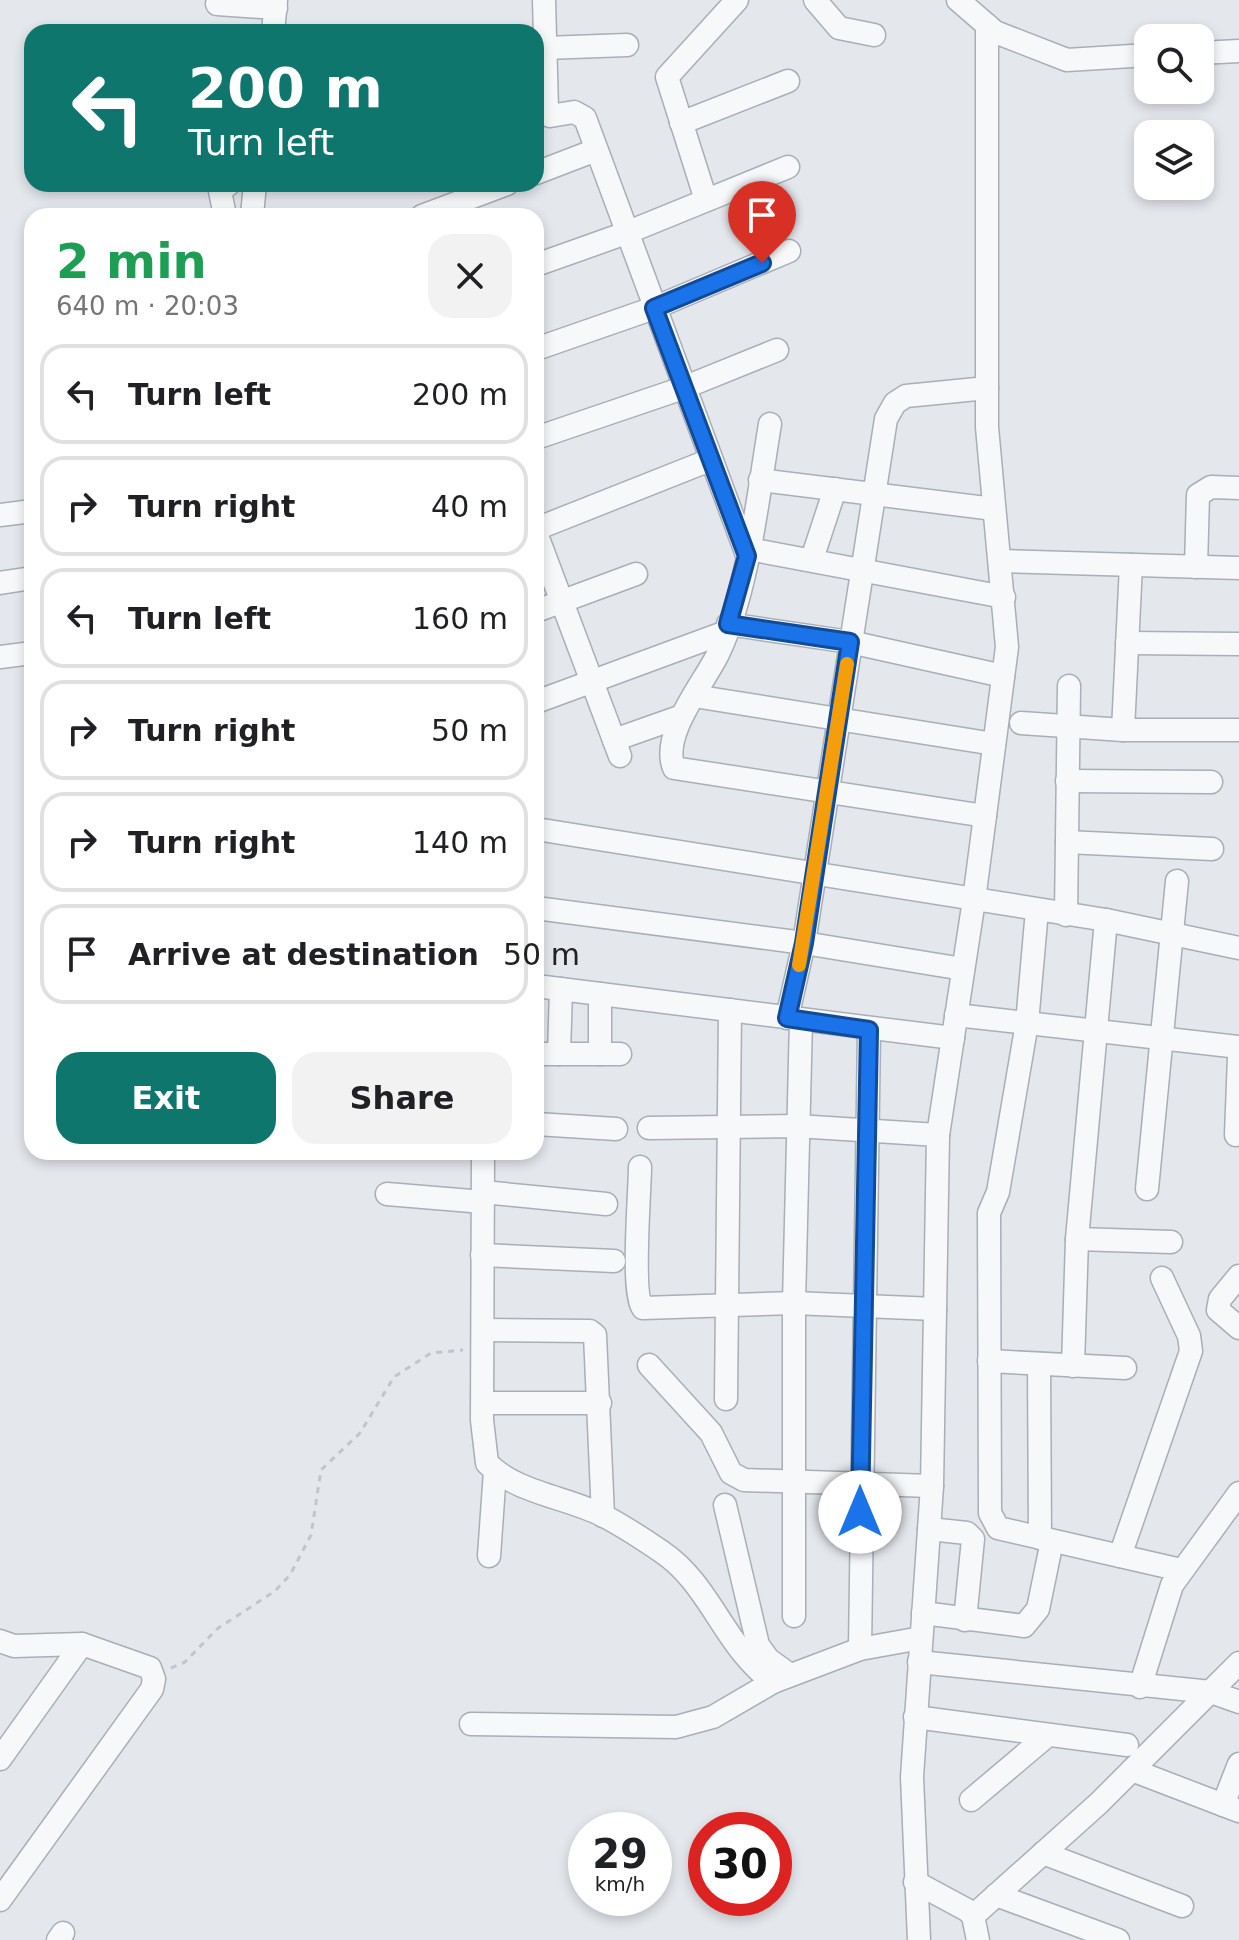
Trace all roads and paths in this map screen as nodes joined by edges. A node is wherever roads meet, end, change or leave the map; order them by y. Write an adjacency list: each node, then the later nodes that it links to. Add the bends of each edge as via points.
1 (544, 0): 11 (street)
2 (737, 0): 16 (street, via 668,72)
3 (815, 0): 9 (street, via 839,28)
4 (958, 0): 8 (street)
5 (217, 4): 6 (street)
6 (276, 4): 7 (street)
7 (274, 24)
8 (987, 25): 14 (street, via 1067,60); 30 (street)
9 (874, 35)
10 (627, 45): 11 (street)
11 (545, 48): 17 (street, via 550,116 580,113)
12 (1239, 51): 13 (street)
13 (1214, 52)
14 (1134, 56)
15 (788, 81): 16 (street)
16 (681, 123): 21 (street)
17 (596, 150): 19 (street); 23 (street)
18 (788, 167): 21 (street)
19 (544, 170)
20 (486, 192): 22 (street)
21 (706, 200): 23 (street)
22 (443, 208)
23 (626, 233): 25 (street); 26 (street)
24 (789, 251): 26 (street)
25 (544, 262)
26 (654, 308): 27 (street); 29 (street)
27 (544, 346)
28 (777, 350): 29 (street)
29 (683, 388): 32 (street); 33 (street)
30 (987, 388): 37 (street, via 906,396 895,403 886,419); 38 (street)
31 (770, 424): 34 (street)
32 (544, 435)
33 (710, 460): 41 (street); 43 (street)
34 (760, 480): 36 (street); 43 (street)
35 (1239, 488): 48 (street, via 1211,487 1198,495)
36 (835, 489): 37 (street); 44 (street)
37 (872, 494): 38 (street); 47 (street)
38 (994, 509): 45 (street)
39 (24, 512): 40 (street)
40 (0, 515)
41 (544, 528)
42 (544, 553): 54 (street)
43 (748, 553): 44 (street); 56 (street)
44 (812, 559): 47 (street)
45 (1000, 561): 46 (street); 53 (street)
46 (1131, 565): 48 (street); 58 (street)
47 (861, 567): 53 (street); 57 (street)
48 (1196, 567): 49 (street)
49 (1239, 568)
50 (636, 574): 54 (street)
51 (24, 579): 52 (street)
52 (0, 583)
53 (1004, 597): 62 (street)
54 (562, 602): 55 (street); 63 (street)
55 (544, 608)
56 (727, 628): 57 (street); 63 (street); 66 (street, via 709,674)
57 (850, 642): 62 (street); 67 (street)
58 (1127, 643): 59 (street); 70 (street)
59 (1239, 644)
60 (24, 654): 61 (street)
61 (0, 657)
62 (1003, 676): 72 (street)
63 (592, 681): 65 (street); 66 (street, via 617,748)
64 (1069, 686): 69 (street)
65 (544, 699)
66 (688, 706): 67 (street); 75 (street, via 671,762 680,772)
67 (838, 719): 72 (street); 75 (street)
68 (1021, 723): 69 (street)
69 (1068, 728): 70 (street); 73 (street)
70 (1123, 730): 71 (street)
71 (1238, 730)
72 (994, 744): 76 (street)
73 (1067, 781): 74 (street); 78 (street)
74 (1211, 782)
75 (827, 791): 76 (street); 80 (street)
76 (985, 816): 82 (street)
77 (544, 830): 80 (street)
78 (1067, 842): 79 (street); 85 (street)
79 (1212, 849)
80 (815, 875): 82 (street); 88 (street)
81 (1177, 881): 87 (street)
82 (974, 900): 84 (street); 90 (street)
83 (544, 909): 88 (street)
84 (1037, 910): 85 (street); 97 (street)
85 (1066, 915): 86 (street)
86 (1106, 920): 87 (street); 99 (street)
87 (1172, 934): 89 (street); 101 (street)
88 (804, 943): 90 (street); 96 (street)
89 (1239, 948)
90 (963, 969): 95 (street)
91 (544, 987): 92 (street)
92 (561, 989): 93 (street); 104 (street)
93 (600, 994): 94 (street); 104 (street, via 610,1054)
94 (730, 1010): 96 (street); 108 (street)
95 (956, 1015): 97 (street); 100 (street)
96 (794, 1019): 98 (street); 107 (street)
97 (1027, 1023): 99 (street); 132 (street, via 998,1192 989,1213)
98 (869, 1030): 100 (street); 111 (street)
99 (1099, 1031): 101 (street); 120 (street)
100 (953, 1038): 112 (street)
101 (1162, 1038): 102 (street); 116 (street)
102 (1239, 1047)
103 (544, 1054): 104 (street)
104 (559, 1054)
105 (1239, 1057): 113 (street)
106 (544, 1124): 110 (street)
107 (797, 1126): 108 (street); 111 (street); 126 (street)
108 (729, 1127): 109 (street); 127 (street)
109 (649, 1128)
110 (616, 1129)
111 (867, 1129): 112 (street); 128 (street)
112 (938, 1135): 129 (street)
113 (1236, 1135)
114 (483, 1160): 118 (street)
115 (640, 1167): 127 (street, via 639,1305)
116 (1147, 1189)
117 (387, 1194): 118 (street)
118 (483, 1197): 119 (street); 122 (street)
119 (606, 1204)
120 (1077, 1239): 121 (street); 135 (street)
121 (1171, 1242)
122 (482, 1255): 123 (street); 131 (street)
123 (614, 1261)
124 (1239, 1276): 130 (street, via 1220,1299 1218,1310)
125 (1162, 1278): 150 (street, via 1191,1351)
126 (794, 1303): 127 (street); 128 (street); 141 (street)
127 (727, 1305): 137 (street)
128 (863, 1306): 129 (street); 142 (street)
129 (935, 1309): 143 (street)
130 (1239, 1328)
131 (483, 1340): 138 (street); 139 (street, via 590,1331 598,1341); 161 (path, via 431,1353 403,1368 360,1433 321,1470 311,1535 290,1575 217,1629 185,1662 169,1669)
132 (989, 1361): 133 (street); 148 (street, via 990,1513 998,1528)
133 (1039, 1364): 135 (street); 148 (street)
134 (649, 1365): 141 (street, via 707,1426 731,1473 744,1480)
135 (1073, 1366): 136 (street)
136 (1125, 1368)
137 (726, 1399)
138 (483, 1403): 139 (street); 140 (street, via 483,1451)
139 (600, 1403): 146 (street)
140 (495, 1471): 146 (street); 149 (street)
141 (794, 1484): 142 (street); 153 (street)
142 (860, 1485): 143 (street); 158 (street)
143 (932, 1486): 147 (street)
144 (1239, 1493): 151 (street)
145 (725, 1505): 162 (street, via 758,1645)
146 (603, 1516): 162 (street, via 677,1564 732,1642)
147 (929, 1529): 152 (street); 154 (street, via 967,1533 973,1539)
148 (1046, 1539): 150 (street); 154 (street, via 1038,1609 1031,1622 1017,1628)
149 (489, 1556)
150 (1120, 1556): 151 (street)
151 (1181, 1570): 163 (street, via 1165,1602)
152 (923, 1613): 154 (street); 155 (street)
153 (794, 1616)
154 (965, 1620)
155 (921, 1638): 158 (street); 159 (street)
156 (0, 1641): 157 (street, via 14,1646)
157 (82, 1644): 161 (street); 169 (street)
158 (860, 1649): 162 (street)
159 (919, 1662): 163 (street); 166 (street)
160 (1239, 1663): 164 (street)
161 (150, 1668): 177 (street, via 152,1689)
162 (781, 1679): 167 (street, via 713,1717 676,1727)
163 (1140, 1687): 164 (street)
164 (1211, 1692): 165 (street); 171 (street)
165 (1239, 1702)
166 (915, 1717): 168 (street); 175 (street)
167 (471, 1724)
168 (1048, 1735): 171 (street, via 1129,1735); 172 (street)
169 (0, 1759)
170 (1239, 1764): 173 (street)
171 (1128, 1775): 173 (street); 174 (street)
172 (971, 1800)
173 (1231, 1808)
174 (1043, 1853): 176 (street); 178 (street)
175 (915, 1882): 179 (street); 180 (street)
176 (996, 1895): 179 (street); 182 (street)
177 (0, 1900)
178 (1182, 1906)
179 (973, 1916): 181 (street)
180 (919, 1940)
181 (978, 1940)
182 (1118, 1940)

